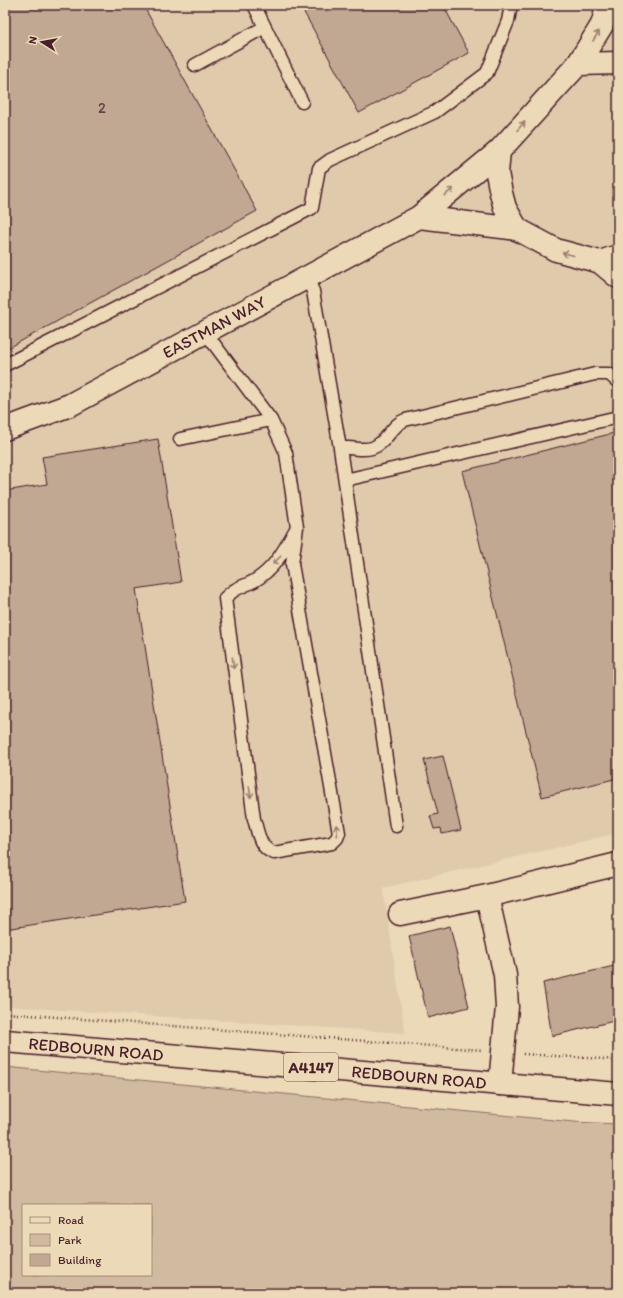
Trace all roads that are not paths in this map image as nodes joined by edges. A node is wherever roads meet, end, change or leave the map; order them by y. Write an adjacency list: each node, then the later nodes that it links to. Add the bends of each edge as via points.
1 (254, 5): 4 (lane)
2 (511, 5): 16 (lane, via 508,21 488,73 435,112 330,160 319,168 312,208)
3 (608, 5): 6 (street, EASTMAN WAY, one-way to 3, via 602,25)
4 (265, 27): 7 (lane); 8 (lane)
5 (618, 63): 6 (street)
6 (578, 64): 9 (street, EASTMAN WAY, one-way to 6)
7 (195, 65)
8 (302, 102)
9 (499, 151): 10 (street, EASTMAN WAY, one-way to 9); 11 (street, via 497,173 503,200)
10 (420, 217): 11 (street); 14 (street, EASTMAN WAY)
11 (517, 229): 12 (street, one-way to 11, via 556,250)
12 (609, 259): 13 (street)
13 (618, 277)
14 (307, 278): 15 (street, EASTMAN WAY); 22 (lane, via 313,292)
15 (205, 332): 19 (lane); 20 (street, EASTMAN WAY, via 70,405)
16 (5, 364)
17 (618, 382): 22 (lane, via 609,374 595,374 399,422 380,444 373,448)
18 (618, 417): 23 (lane)
19 (272, 420): 21 (lane); 24 (lane, via 286,453)
20 (5, 429)
21 (180, 439)
22 (340, 448): 23 (lane)
23 (345, 480): 25 (lane)
24 (297, 527): 24 (lane, one-way to 24, via 281,557 255,580 235,589 225,598 254,818 262,844 274,853 332,843 339,833 292,564)
25 (396, 826)
26 (618, 864): 27 (street)
27 (486, 896): 28 (street); 30 (street, via 505,975 507,1007)
28 (400, 914)
29 (5, 1041): 30 (street, REDBOURN ROAD / A4147)
30 (500, 1084): 31 (street, REDBOURN ROAD / A4147)
31 (615, 1093)

